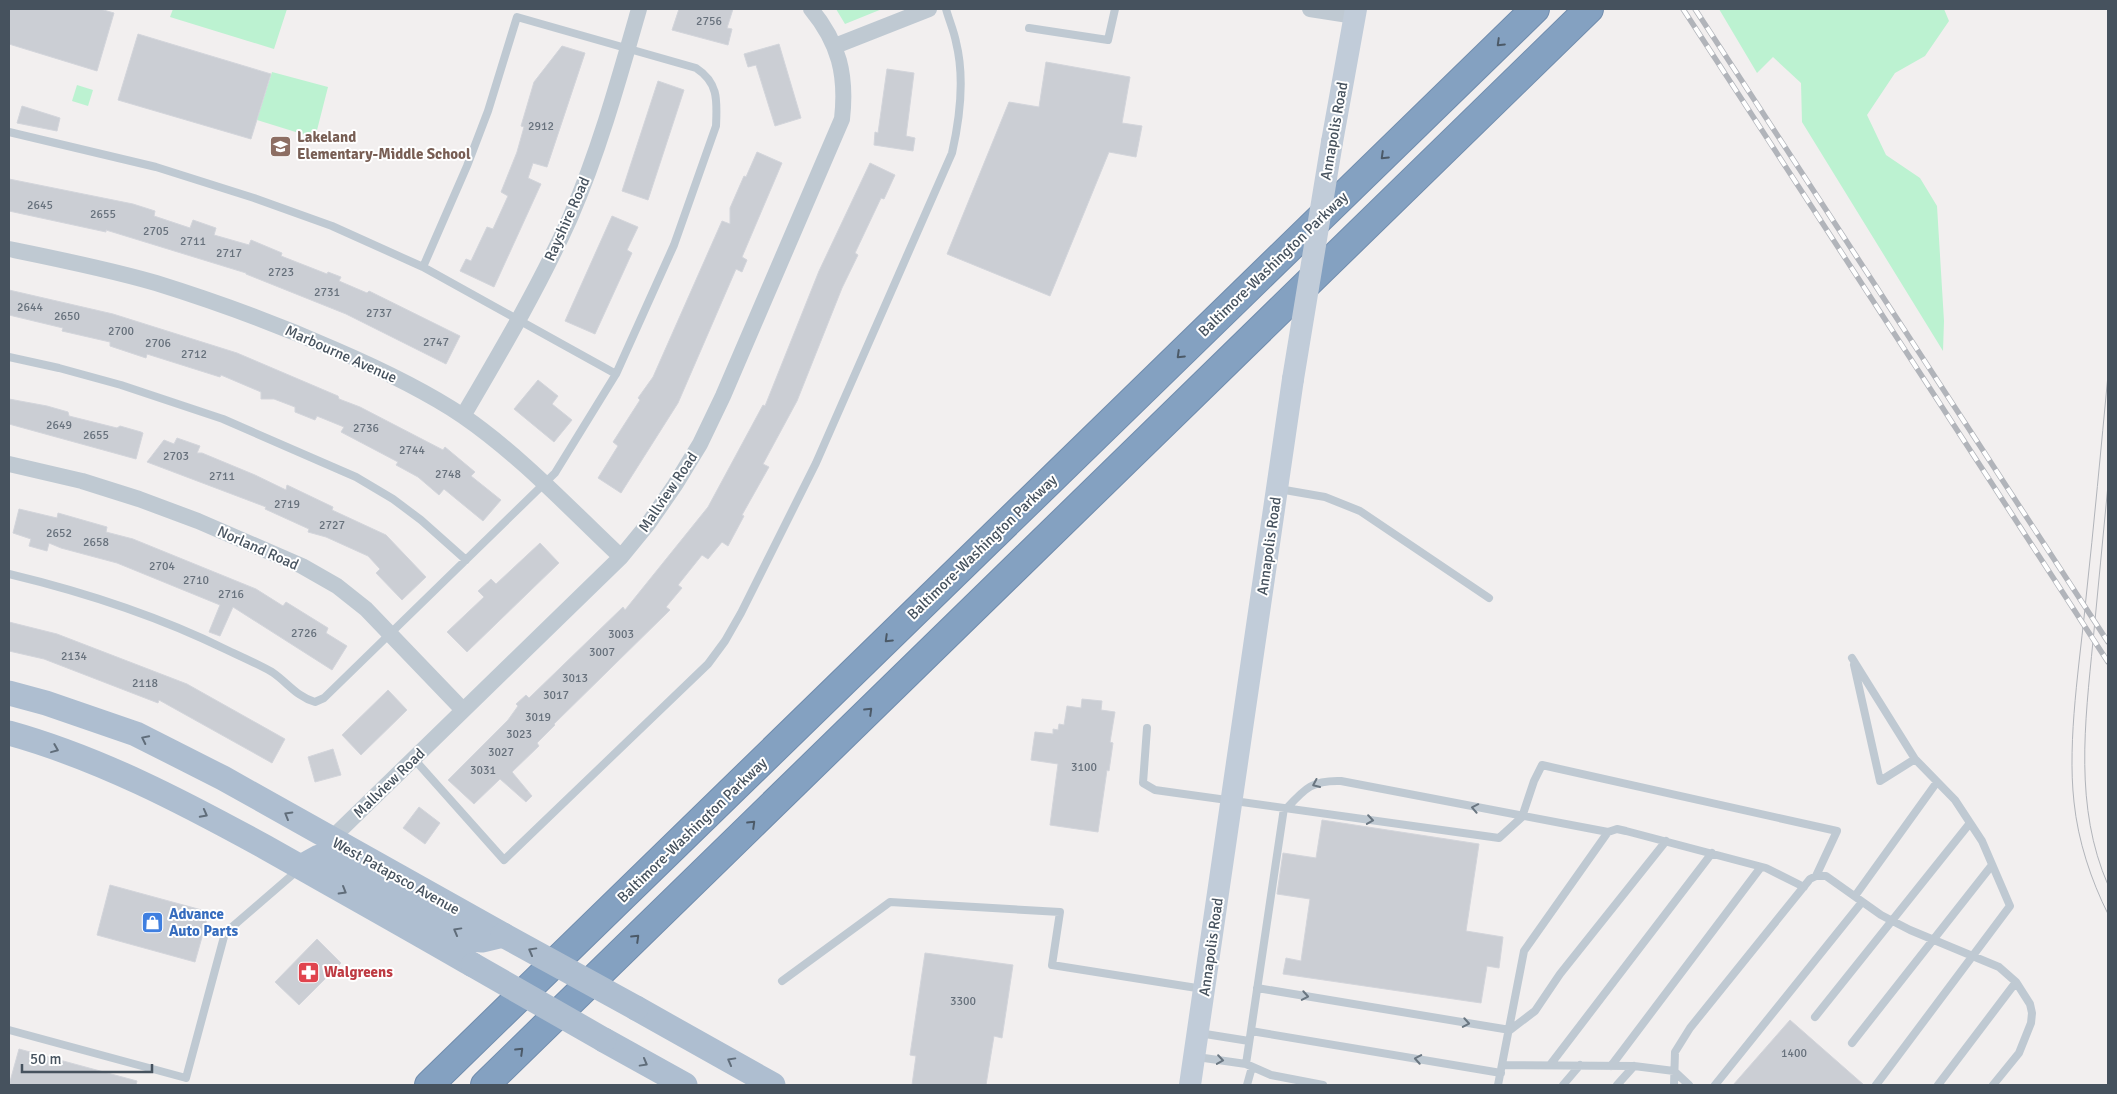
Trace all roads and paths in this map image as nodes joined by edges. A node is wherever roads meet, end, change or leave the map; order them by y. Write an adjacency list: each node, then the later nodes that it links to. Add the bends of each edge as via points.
1 (639, 9): 12 (street, Rayshire Road)
2 (811, 9): 11 (street, Mallview Road, via 824,24)
3 (929, 9): 11 (street)
4 (946, 9): 32 (lane, via 960,71 959,125 952,154 816,463 725,641 708,664 504,860)
5 (1115, 9): 10 (lane, via 1108,40)
6 (1310, 9): 9 (street)
7 (1535, 9): 75 (highway, Baltimore-Washington Parkway, one-way to 75)
8 (1589, 9): 76 (highway, one-way to 8)
9 (1356, 13): 22 (main road, Annapolis Road, bridge, via 1332,142)
10 (1029, 28)
11 (835, 46): 23 (street, Mallview Road, via 843,72 845,95 842,119 833,143 700,444 664,501)
12 (628, 48): 15 (lane, via 517,17 488,111); 16 (street, Rayshire Road, via 606,123 576,202); 18 (lane, via 696,68 708,76 717,107 716,126 674,245)
13 (9, 132): 15 (lane, via 156,167 254,198 332,226)
14 (9, 249): 19 (street, Marbourne Avenue, via 155,283 230,308 363,362)
15 (423, 267): 16 (lane)
16 (520, 320): 18 (lane); 19 (street, Rayshire Road)
17 (9, 357): 24 (lane, via 121,385 223,418 356,477 421,520)
18 (616, 374): 21 (lane, via 555,473)
19 (463, 416): 21 (street, Marbourne Avenue)
20 (9, 464): 27 (street, Norland Road, via 82,481 139,499 302,566 337,586)
21 (544, 484): 23 (street, Marbourne Avenue); 24 (lane)
22 (1277, 489): 26 (lane, via 1325,497 1360,511); 35 (main road, Annapolis Road)
23 (621, 557): 29 (street, Mallview Road)
24 (466, 560): 27 (lane)
25 (9, 574): 27 (lane, via 67,588 160,620 272,672 306,700 315,702 324,698)
26 (1489, 598)
27 (391, 633): 29 (street, Norland Road)
28 (9, 692): 40 (main road, West Patapsco Avenue, one-way to 28, via 223,778 136,734)
29 (462, 709): 32 (street, Mallview Road)
30 (1147, 728): 35 (lane, via 1143,783 1155,790)
31 (9, 733): 44 (main road, one-way to 44, via 122,775 200,812)
32 (414, 759): 40 (street, Mallview Road)
33 (1915, 759): 33 (lane, via 1894,726 1852,658 1880,781); 34 (lane)
34 (1937, 782): 38 (lane, via 1955,800); 48 (lane)
35 (1232, 800): 36 (lane); 57 (main road, Annapolis Road)
36 (1285, 808): 37 (lane, one-way to 37, via 1499,838); 37 (lane, one-way to 36, via 1325,780 1309,786); 56 (lane)
37 (1522, 817): 39 (lane); 46 (lane, via 1542,766 1837,831)
38 (1970, 823): 43 (lane); 50 (lane)
39 (1608, 832): 41 (lane, via 1617,829); 60 (lane, via 1524,951)
40 (330, 840): 51 (main road, West Patapsco Avenue)
41 (1666, 841): 42 (lane); 60 (lane, via 1534,1011)
42 (1712, 853): 45 (lane); 68 (lane)
43 (1992, 865): 52 (lane); 53 (lane, via 2010,906)
44 (301, 867): 51 (main road, one-way to 44, via 473,939 326,858 319,857); 74 (lane, via 225,933); 77 (main road, one-way to 77, bridge)
45 (1761, 867): 47 (lane); 70 (lane)
46 (1816, 876): 47 (lane); 48 (lane, via 1826,876)
47 (1804, 887): 72 (lane, via 1690,1028 1675,1052)
48 (1855, 896): 49 (lane)
49 (1862, 902): 50 (lane); 87 (lane)
50 (1891, 920): 52 (lane); 58 (lane)
51 (503, 936): 78 (main road, West Patapsco Avenue, one-way to 51, bridge)
52 (1934, 940): 53 (lane); 64 (lane)
53 (1974, 956): 55 (lane, via 1999,967); 88 (lane)
54 (782, 981): 57 (lane, via 890,902 1060,912 1052,965)
55 (2016, 982): 89 (lane); 90 (lane, via 2030,1004 2031,1023 2019,1053)
56 (1257, 988): 60 (lane, one-way to 60); 61 (lane)
57 (1204, 990): 62 (main road, Annapolis Road)
58 (1816, 1017)
59 (9, 1030): 74 (lane)
60 (1510, 1030): 66 (lane)
61 (1251, 1031): 63 (lane); 73 (lane, one-way to 61)
62 (1198, 1033): 63 (lane); 65 (main road, Annapolis Road)
63 (1249, 1041): 67 (lane)
64 (1852, 1043)
65 (1194, 1056): 67 (lane, one-way to 67); 79 (main road, Annapolis Road)
66 (1502, 1064): 68 (lane); 73 (lane)
67 (1249, 1065): 80 (lane); 81 (lane, via 1271,1075)
68 (1550, 1065): 69 (lane)
69 (1580, 1065): 70 (lane); 83 (lane)
70 (1611, 1066): 71 (lane)
71 (1634, 1066): 72 (lane); 84 (lane)
72 (1674, 1071): 85 (lane); 86 (lane)
73 (1501, 1074): 82 (lane)
74 (188, 1082)
75 (430, 1085)
76 (485, 1085)
77 (685, 1085)
78 (773, 1085)
79 (1190, 1085)
80 (1247, 1085)
81 (1323, 1085)
82 (1498, 1085)
83 (1562, 1085)
84 (1617, 1085)
85 (1674, 1085)
86 (1689, 1085)
87 (1715, 1085)
88 (1876, 1085)
89 (1938, 1085)
90 (1993, 1085)

